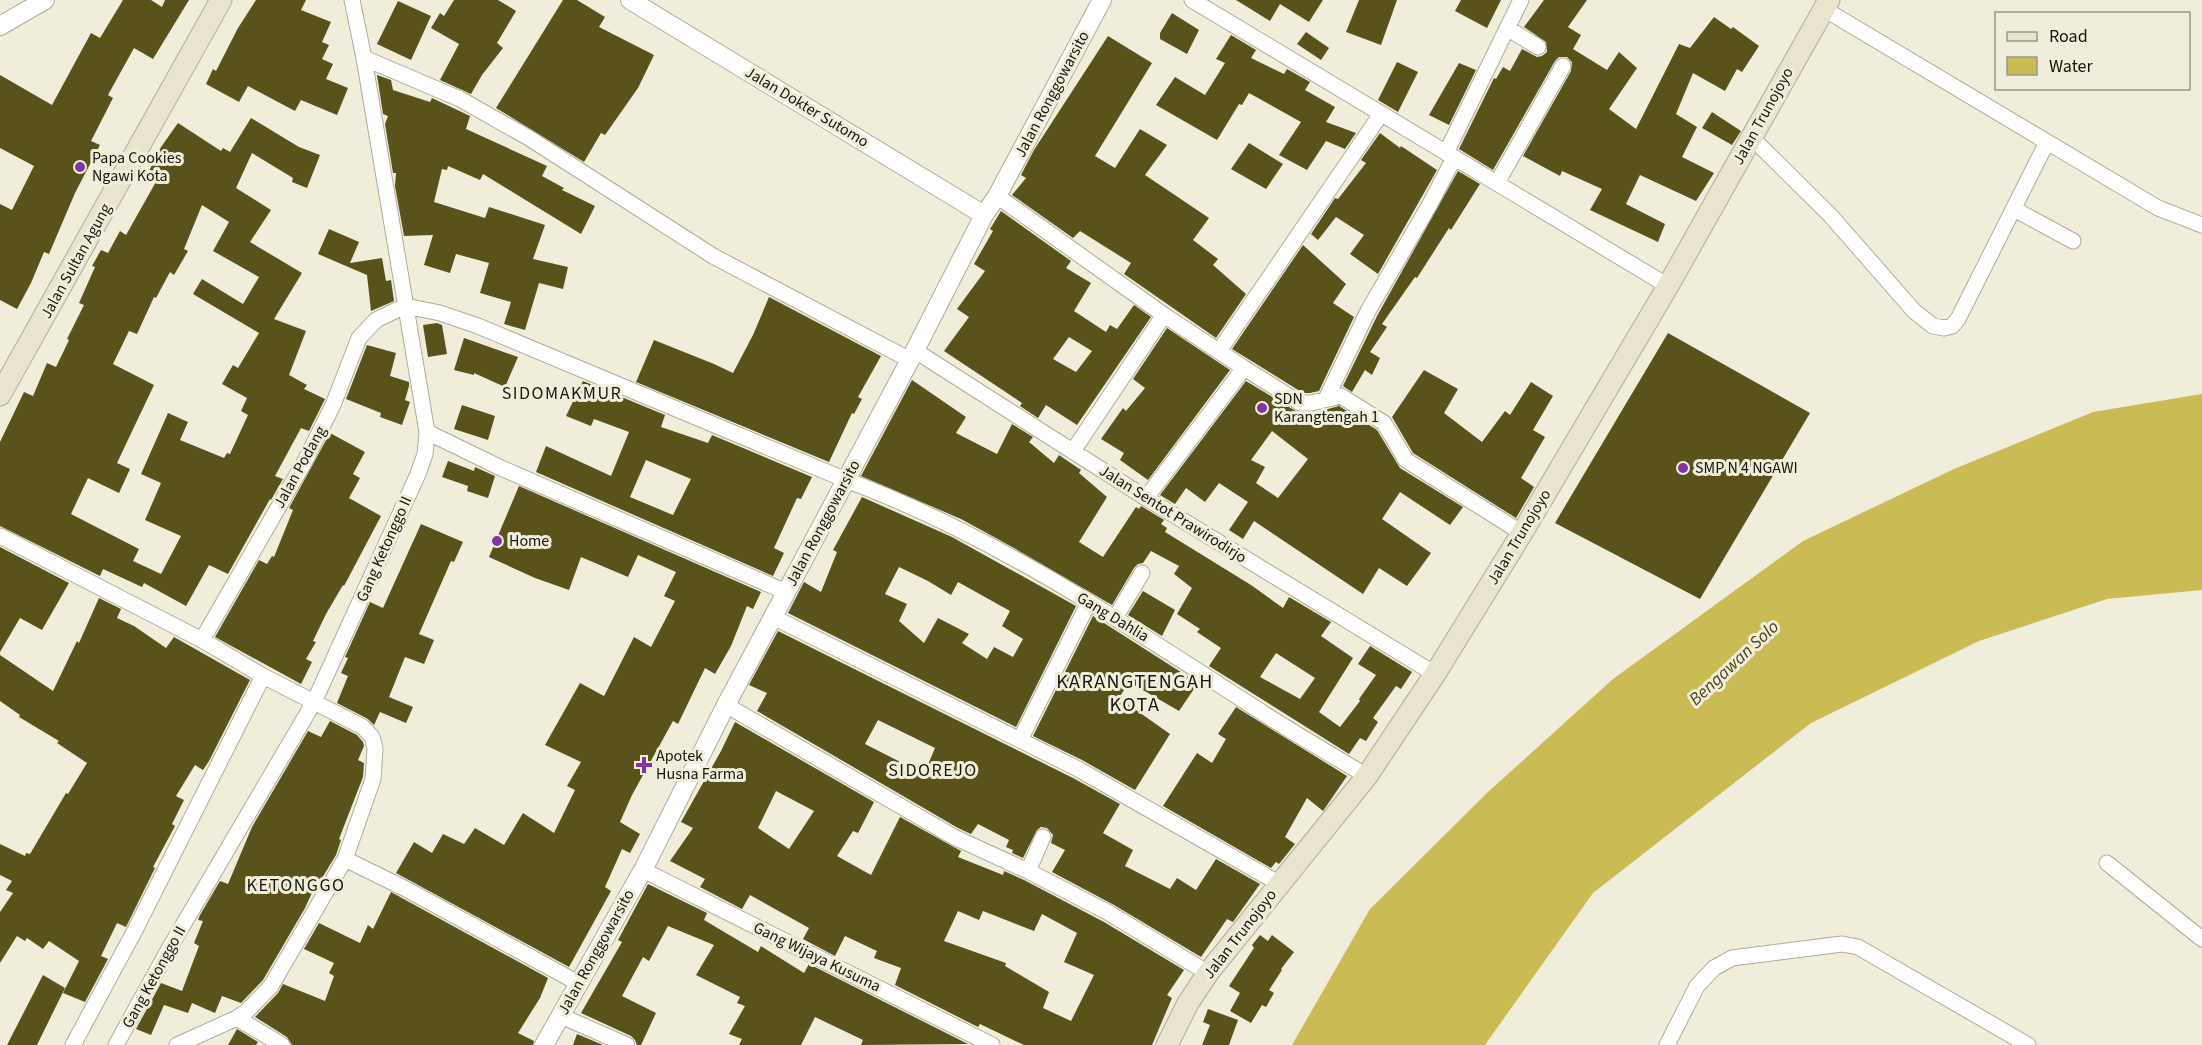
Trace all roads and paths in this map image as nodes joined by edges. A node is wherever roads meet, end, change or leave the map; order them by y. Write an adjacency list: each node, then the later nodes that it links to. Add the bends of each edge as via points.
1 (45, 0): 9 (street)
2 (221, 0): 30 (main road, Jalan Sultan Agung)
3 (352, 0): 12 (street, Gang Ketonggo II)
4 (630, 0): 21 (street, Jalan Dokter Sutomo)
5 (1102, 0): 19 (street, Jalan Ronggowarsito)
6 (1192, 0): 14 (street)
7 (1521, 0): 10 (street)
8 (1826, 5): 15 (main road, Jalan Trunojoyo); 16 (street)
9 (0, 26)
10 (1507, 28): 11 (street); 17 (street)
11 (1538, 47)
12 (364, 58): 25 (street, Gang Ketonggo II); 28 (street, Jalan Sentot Prawirodirjo, via 460,99 529,138 713,256)
13 (1563, 66): 18 (street)
14 (1381, 114): 17 (street); 27 (street)
15 (1752, 137): 20 (street, via 1830,215 1914,311 1933,326 1952,326 1959,319); 24 (main road, Jalan Trunojoyo)
16 (2047, 142): 20 (street); 22 (street, via 2158,208)
17 (1450, 155): 18 (street); 31 (street, via 1430,204 1368,311)
18 (1497, 183): 24 (street)
19 (996, 196): 21 (street, Jalan Ronggowarsito); 26 (street)
20 (2014, 209): 23 (street)
21 (984, 215): 28 (street, Jalan Ronggowarsito)
22 (2202, 225)
23 (2073, 241)
24 (1668, 286): 36 (main road, Jalan Trunojoyo)
25 (405, 306): 32 (street, Gang Ketonggo II); 34 (street, Gang Dahlia, via 478,326); 43 (street, Jalan Podang, via 376,320 359,338 333,405 305,461)
26 (1164, 315): 27 (street); 33 (street)
27 (1219, 351): 29 (street)
28 (912, 355): 33 (street, Jalan Sentot Prawirodirjo); 34 (street, Jalan Ronggowarsito)
29 (1244, 368): 31 (street, via 1300,403); 35 (street)
30 (0, 395)
31 (1326, 399): 36 (street, via 1341,396 1384,423 1406,460)
32 (427, 432): 39 (street); 46 (street, Gang Ketonggo II, via 418,474)
33 (1073, 451): 35 (street, Jalan Sentot Prawirodirjo)
34 (846, 480): 39 (street, Jalan Ronggowarsito); 40 (street, Gang Dahlia, via 944,521)
35 (1146, 498): 44 (street, Jalan Sentot Prawirodirjo)
36 (1522, 533): 44 (main road, Jalan Trunojoyo)
37 (0, 536): 43 (street)
38 (1142, 573): 42 (street)
39 (786, 592): 41 (street, Jalan Ronggowarsito)
40 (1089, 602): 42 (street, Gang Dahlia); 48 (street)
41 (773, 617): 47 (street, Jalan Ronggowarsito); 48 (street)
42 (1114, 618): 49 (street, Gang Dahlia)
43 (202, 640): 45 (street)
44 (1435, 674): 49 (main road, Jalan Trunojoyo)
45 (263, 676): 46 (street); 61 (street)
46 (314, 702): 51 (street, via 363,727 375,748 373,779); 62 (street, Gang Ketonggo II)
47 (726, 705): 53 (street, Jalan Ronggowarsito); 54 (street, via 954,837)
48 (1020, 740): 55 (street, via 1158,813)
49 (1367, 776): 55 (main road, Jalan Trunojoyo)
50 (1043, 837): 54 (street)
51 (345, 859): 58 (street); 60 (street, via 271,987)
52 (2107, 863): 56 (street)
53 (643, 870): 58 (street, Jalan Ronggowarsito); 67 (street, Gang Wijaya Kusuma)
54 (1028, 871): 57 (street, via 1147,934)
55 (1280, 884): 57 (main road, Jalan Trunojoyo)
56 (2202, 939)
57 (1208, 973): 68 (main road, Jalan Trunojoyo)
58 (578, 983): 59 (street, Jalan Ronggowarsito)
59 (561, 1016): 65 (street, Jalan Ronggowarsito); 66 (street)
60 (237, 1018): 63 (street); 64 (street)
61 (73, 1045)
62 (116, 1045)
63 (177, 1045)
64 (282, 1045)
65 (544, 1045)
66 (627, 1045)
67 (992, 1045)
68 (1167, 1045)
69 (1667, 1045): 70 (street, via 1697,986 1714,968 1732,958 1842,944 1858,947)
70 (2028, 1045)

